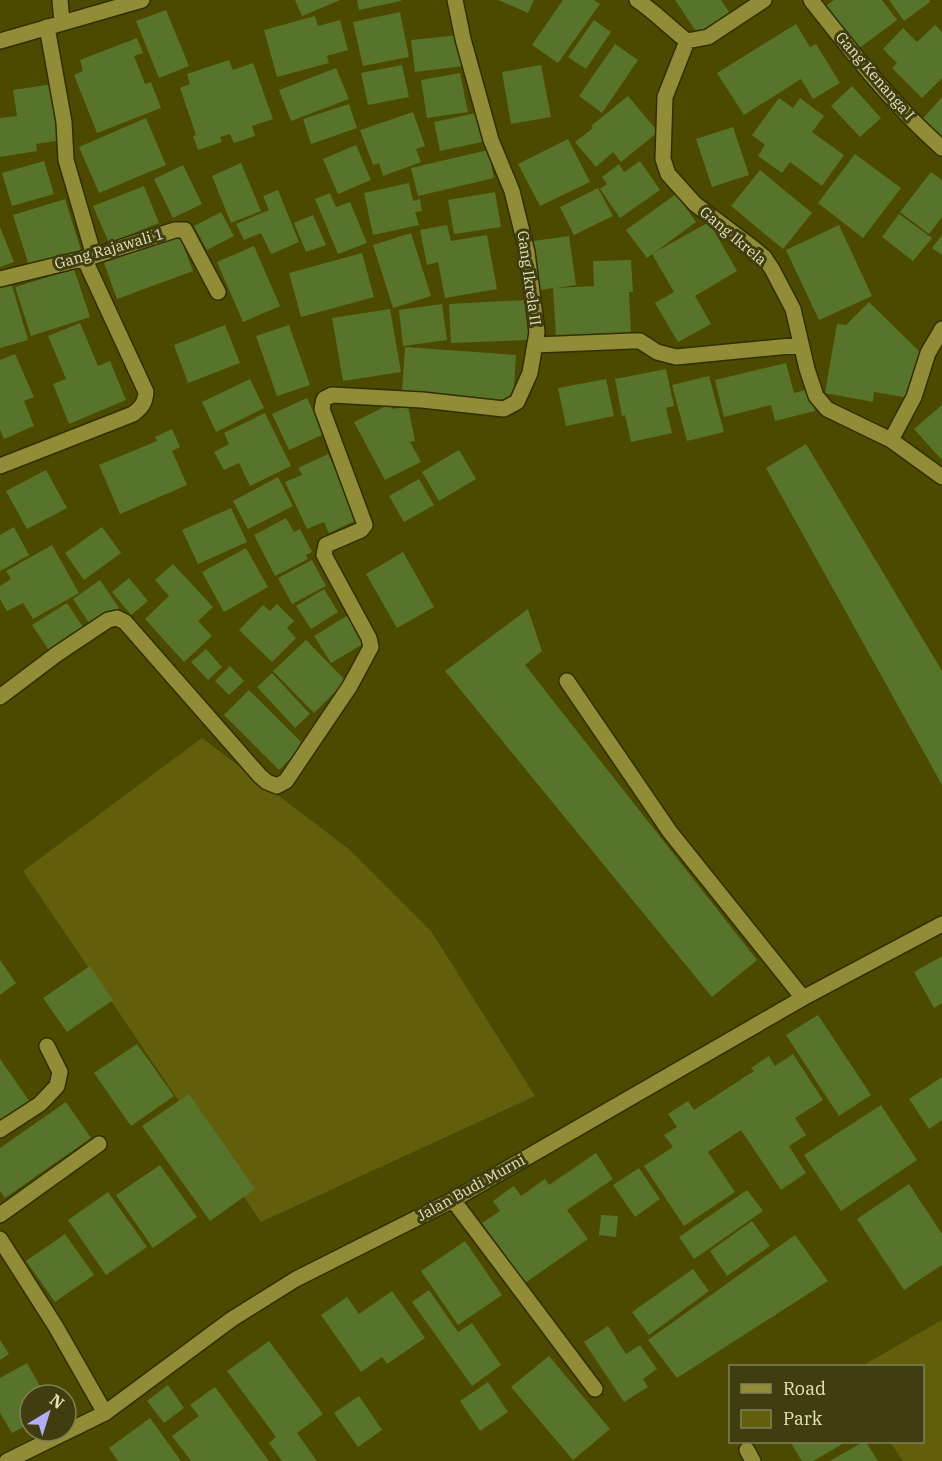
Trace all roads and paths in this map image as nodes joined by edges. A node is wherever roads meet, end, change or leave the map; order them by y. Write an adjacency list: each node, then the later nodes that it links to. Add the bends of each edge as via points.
1 (60, 0): 7 (street)
2 (142, 0): 7 (street)
3 (455, 0): 16 (street, Gang Ikrela II, via 491,141 512,191 527,252 537,332)
4 (637, 0): 10 (street)
5 (764, 0): 10 (street, via 708,37)
6 (811, 0): 11 (street, Gang Kenanga I, via 890,97)
7 (62, 22): 8 (street)
8 (47, 27): 9 (street); 12 (street, via 64,122 66,160)
9 (0, 41)
10 (687, 41): 17 (street, Gang Ikrela, via 665,97 663,159 668,174 695,204 764,257 793,309)
11 (942, 148)
12 (89, 257): 13 (street, Gang Rajawali 1); 14 (street, Gang Rajawali 1, via 184,230); 19 (street, via 146,392 145,402 133,414)
13 (0, 279)
14 (218, 292)
15 (942, 329): 18 (street, via 928,352 914,398)
16 (535, 345): 17 (street, via 640,341 657,352 676,357); 22 (street, Gang Ikrela II, via 530,373 517,402 504,409 332,395 324,399 322,409 365,525 362,530 326,545 324,555 371,647 350,686 286,781 277,786 260,776 132,630 117,618 108,620)
17 (801, 345): 18 (street, Gang Ikrela, via 816,396 828,409)
18 (891, 440): 20 (street, Gang Ikrela)
19 (0, 466)
20 (942, 477)
21 (567, 681): 24 (street, via 670,832)
22 (2, 690)
23 (942, 924): 24 (street, Jalan Budi Murni)
24 (803, 998): 28 (street, Jalan Budi Murni)
25 (47, 1046): 26 (street, via 60,1072 57,1086 40,1104)
26 (0, 1130)
27 (99, 1144): 29 (street)
28 (453, 1200): 31 (street); 32 (street, Jalan Budi Murni, via 296,1279 232,1319)
29 (0, 1215)
30 (0, 1239): 32 (street)
31 (595, 1389)
32 (105, 1413): 33 (street, Jalan Budi Murni)
33 (7, 1461)

